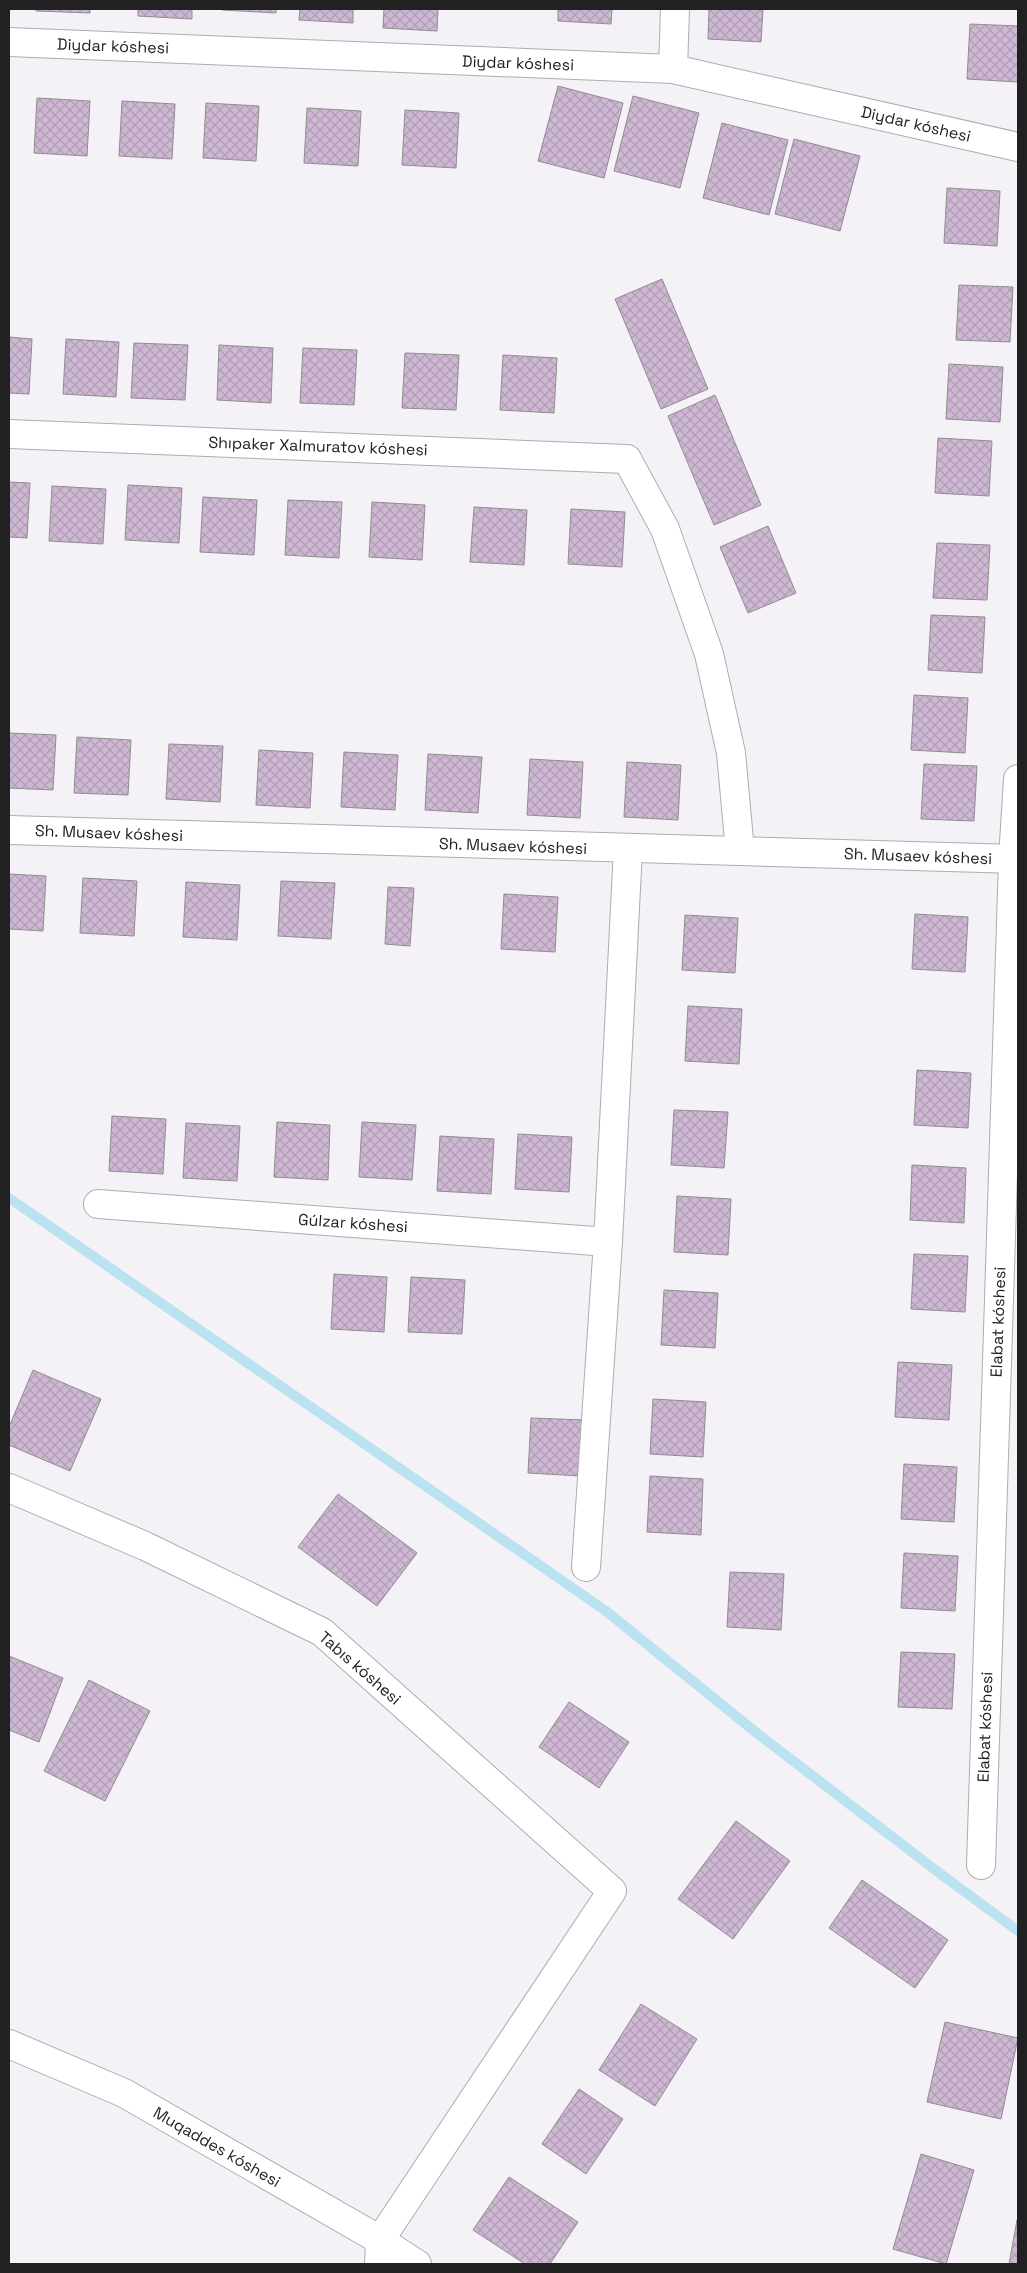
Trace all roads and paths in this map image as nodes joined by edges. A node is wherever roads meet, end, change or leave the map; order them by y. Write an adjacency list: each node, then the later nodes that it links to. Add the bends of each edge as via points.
1 (675, 9): 3 (street)
2 (9, 42): 3 (street, Diydar kóshesi)
3 (673, 69): 4 (street, Diydar kóshesi)
4 (1018, 147)
5 (9, 434): 9 (street, Shıpaker Xalmuratov kóshesi, via 626,459 665,529 709,654 731,753)
6 (1018, 778): 10 (street, Elabat kóshesi)
7 (9, 830): 8 (street, Sh. Musaev kóshesi)
8 (628, 849): 9 (street, Sh. Musaev kóshesi); 12 (street)
9 (740, 851): 10 (street, Sh. Musaev kóshesi)
10 (1015, 859): 15 (street, Elabat kóshesi)
11 (98, 1204): 12 (street, Gúlzar kóshesi)
12 (608, 1242): 14 (street)
13 (9, 1488): 17 (street, Tabıs kóshesi, via 144,1546 322,1632 612,1891)
14 (586, 1567)
15 (981, 1865)
16 (9, 2044): 17 (street, Muqaddes kóshesi, via 124,2093)
17 (380, 2252): 18 (street, Muqaddes kóshesi)
18 (417, 2264)

